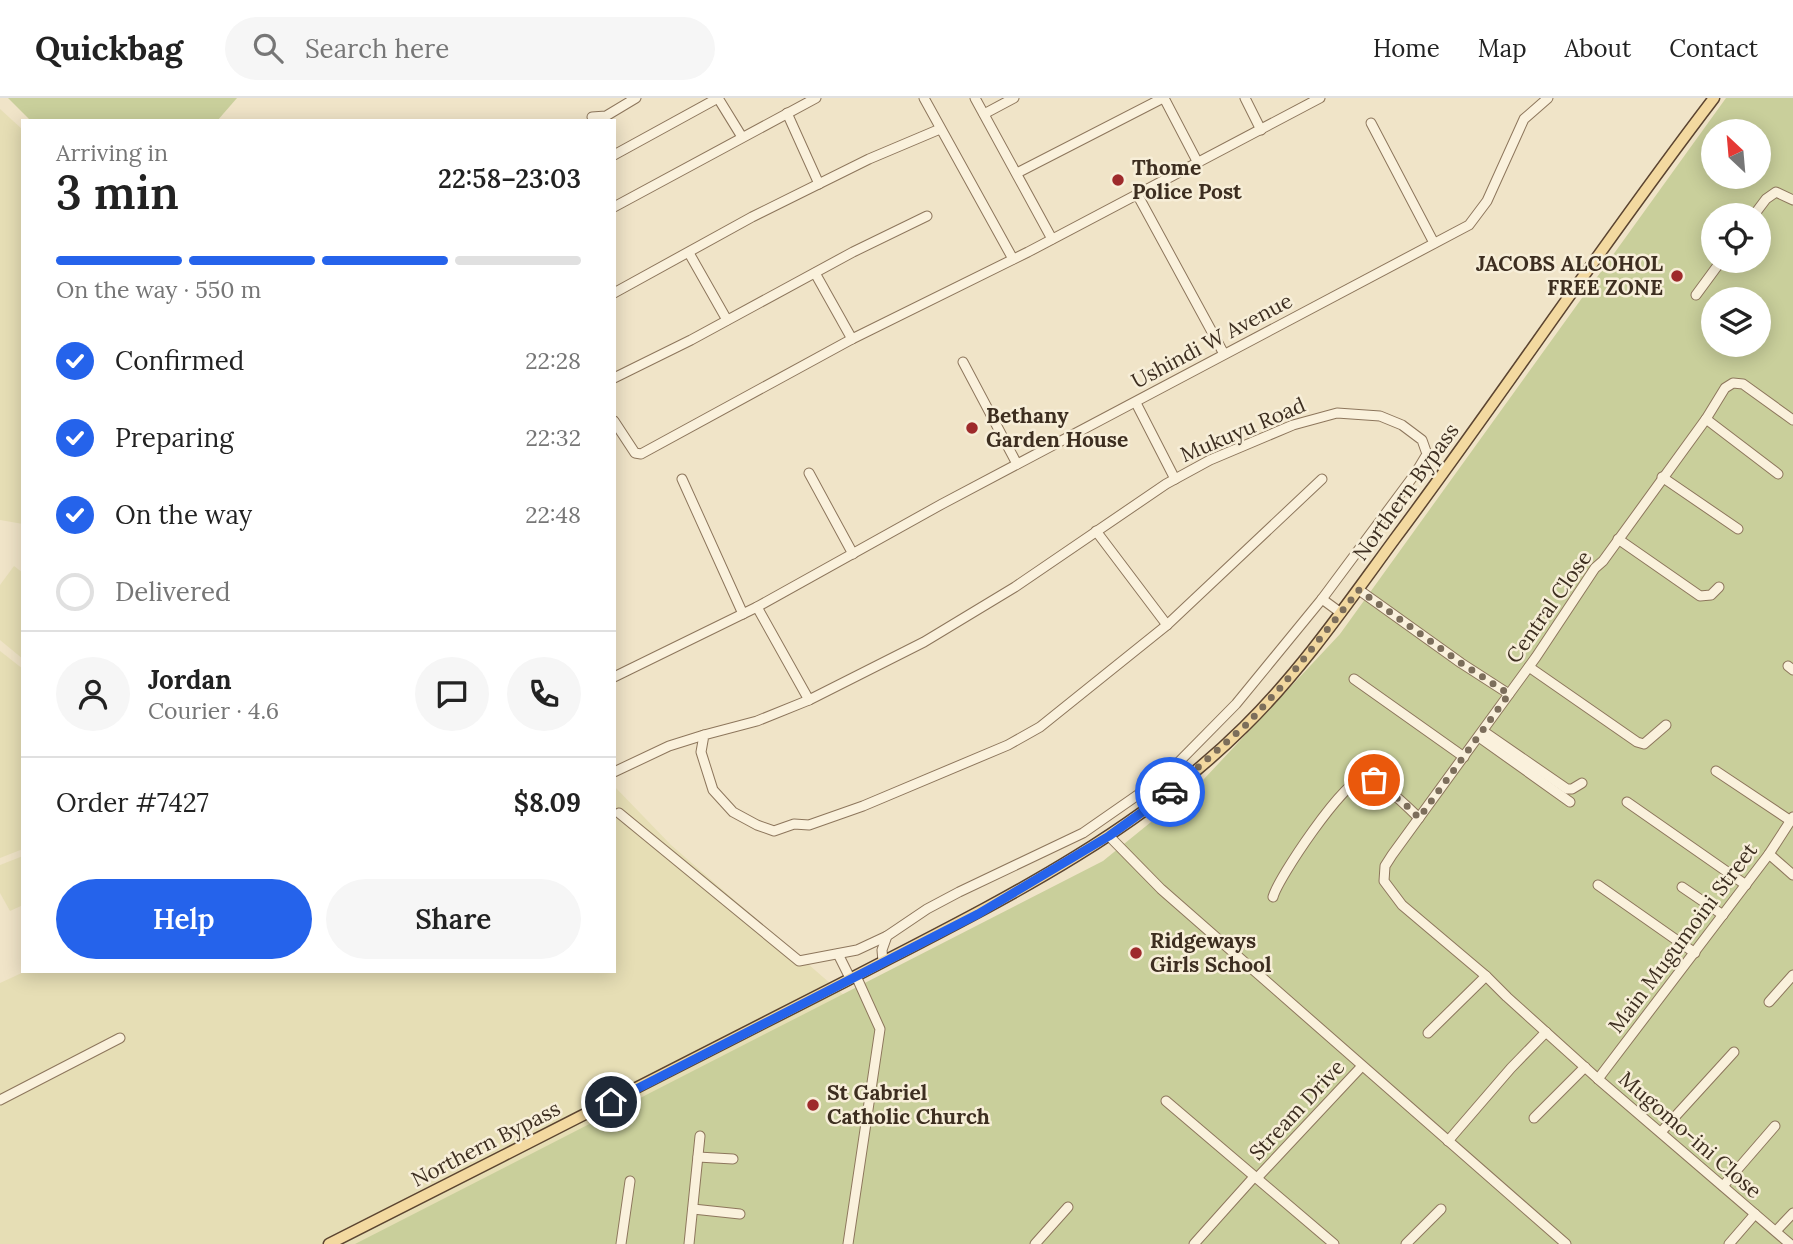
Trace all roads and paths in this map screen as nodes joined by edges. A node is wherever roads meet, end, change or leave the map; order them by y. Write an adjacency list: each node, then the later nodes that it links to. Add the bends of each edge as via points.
1 (636, 98): 15 (street, via 606,116)
2 (718, 98): 19 (street); 20 (street)
3 (816, 98): 12 (street)
4 (924, 98): 17 (street)
5 (975, 98): 14 (street)
6 (1014, 98): 14 (street)
7 (1164, 98): 21 (street); 22 (street)
8 (1245, 98): 18 (street)
9 (1320, 98): 18 (street)
10 (1548, 98): 30 (street, Ushindi W Avenue, via 1524,119 1479,214 1469,225)
11 (1714, 98): 58 (main road, Northern Bypass)
12 (799, 102): 13 (street)
13 (787, 113): 19 (street); 23 (street)
14 (984, 114): 22 (street)
15 (592, 117)
16 (1371, 123): 30 (street)
17 (940, 129): 23 (street); 32 (street)
18 (1261, 130): 21 (street)
19 (742, 137): 27 (street)
20 (616, 154)
21 (1198, 163): 24 (street)
22 (1017, 173): 29 (street)
23 (819, 184): 31 (street)
24 (1137, 194): 29 (street); 39 (street)
25 (1793, 200): 26 (street, via 1776,192)
26 (1763, 203)
27 (616, 206)
28 (927, 216): 33 (street)
29 (1052, 239): 32 (street)
30 (1434, 243): 39 (street, Ushindi W Avenue)
31 (689, 253): 35 (street); 37 (street)
32 (1013, 259): 38 (street)
33 (815, 273): 37 (street); 38 (street)
34 (1712, 273): 36 (street)
35 (616, 292)
36 (1696, 295)
37 (727, 320): 41 (street)
38 (852, 339): 45 (street, via 641,454 631,449)
39 (1224, 354): 42 (street, Ushindi W Avenue)
40 (963, 362): 46 (street)
41 (616, 377)
42 (1136, 403): 46 (street, Ushindi W Avenue); 50 (street)
43 (1706, 419): 44 (street, Central Close, via 1725,388 1737,383); 48 (street); 49 (street, Central Close)
44 (1793, 420)
45 (616, 424)
46 (1017, 464): 56 (street, Ushindi W Avenue)
47 (809, 473): 56 (street)
48 (1778, 474)
49 (1662, 477): 53 (street); 55 (street, Central Close)
50 (1175, 479): 54 (street, Mukuyu Road); 59 (street, Mukuyu Road, via 1226,453 1327,414 1380,416 1422,440 1427,450 1424,461)
51 (1322, 479): 63 (street)
52 (682, 480): 62 (street)
53 (1738, 529)
54 (1096, 530): 63 (street); 68 (street, Mukuyu Road, via 964,619)
55 (1618, 539): 57 (street, via 1700,596 1711,596); 64 (street, Central Close)
56 (853, 554): 60 (street, Ushindi W Avenue)
57 (1719, 587)
58 (1359, 590): 61 (main road, Northern Bypass); 67 (street)
59 (1322, 598): 61 (street); 70 (street, Mukuyu Road)
60 (757, 607): 62 (street, Ushindi W Avenue); 68 (street)
61 (1341, 613): 73 (main road, Northern Bypass, via 1282,686)
62 (743, 614): 65 (street, Ushindi W Avenue)
63 (1167, 625): 72 (street, via 1128,659 1008,745 810,825 769,831 733,812 708,777 701,752)
64 (1529, 667): 67 (street, Central Close); 69 (street, via 1637,742 1644,744)
65 (616, 676)
66 (1354, 679): 74 (street)
67 (1509, 694): 71 (street, Central Close)
68 (809, 700): 72 (street, Mukuyu Road)
69 (1667, 725)
70 (1213, 730): 73 (street); 83 (street, Mukuyu Road, via 1155,784)
71 (1481, 734): 74 (street, Central Close); 77 (street, via 1567,789); 78 (street)
72 (704, 735): 75 (street, Mukuyu Road)
73 (1227, 743): 84 (main road, Northern Bypass)
74 (1464, 757): 81 (street, Central Close)
75 (616, 771)
76 (1716, 771): 82 (street)
77 (1582, 783)
78 (1570, 802)
79 (1627, 802): 89 (street)
80 (619, 813): 95 (street, Mukuyu Road, via 793,959 803,962)
81 (1419, 818): 91 (street, via 1374,780 1359,779 1342,794 1291,862); 98 (street, Central Close, via 1385,866 1385,886)
82 (1792, 819): 86 (street, Main Mugumoini Street)
83 (1083, 833): 85 (street); 93 (street, Mukuyu Road, via 944,898)
84 (1109, 836): 85 (main road, Northern Bypass); 105 (street, via 1161,889)
85 (1092, 846): 96 (main road, Northern Bypass, via 978,914)
86 (1769, 854): 87 (street); 89 (street, Main Mugumoini Street)
87 (1793, 875)
88 (1598, 885): 94 (street)
89 (1746, 885): 92 (street, Main Mugumoini Street)
90 (1682, 887): 92 (street)
91 (1273, 897)
92 (1723, 915): 94 (street, Main Mugumoini Street)
93 (887, 936): 95 (street, Mukuyu Road); 96 (street)
94 (1695, 953): 107 (street, Main Mugumoini Street)
95 (838, 954): 99 (street)
96 (883, 962): 99 (main road, Northern Bypass)
97 (1793, 975): 100 (street)
98 (1486, 976): 101 (street, Central Close); 102 (street)
99 (853, 977): 127 (main road, Northern Bypass); 130 (street, via 880,1028)
100 (1769, 1002)
101 (1546, 1032): 106 (street, Central Close); 114 (street)
102 (1428, 1033)
103 (120, 1038): 108 (street)
104 (1734, 1052): 112 (street)
105 (1362, 1066): 114 (street); 117 (street, Stream Drive)
106 (1585, 1067): 107 (street, Central Close); 110 (street)
107 (1598, 1079): 112 (street, Mugomo-ini Close)
108 (0, 1100)
109 (1166, 1101): 117 (street, Stream Drive)
110 (1534, 1118)
111 (1775, 1126): 119 (street)
112 (1661, 1132): 119 (street, Mugomo-ini Close)
113 (700, 1136): 115 (street)
114 (1448, 1141): 135 (street)
115 (698, 1157): 116 (street); 121 (street)
116 (733, 1159)
117 (1256, 1177): 132 (street); 133 (street, Stream Drive)
118 (630, 1181): 128 (street)
119 (1723, 1186): 125 (street, Mugomo-ini Close)
120 (1068, 1207): 131 (street)
121 (693, 1209): 124 (street); 129 (street)
122 (1440, 1209): 134 (street)
123 (1793, 1213): 126 (street)
124 (740, 1214)
125 (1755, 1214): 126 (street, Mugomo-ini Close); 136 (street)
126 (1776, 1231): 137 (street, Mugomo-ini Close)
127 (329, 1244)
128 (621, 1244)
129 (689, 1244)
130 (848, 1244)
131 (1035, 1244)
132 (1194, 1244)
133 (1334, 1244)
134 (1406, 1244)
135 (1566, 1244)
136 (1729, 1244)
137 (1790, 1244)

